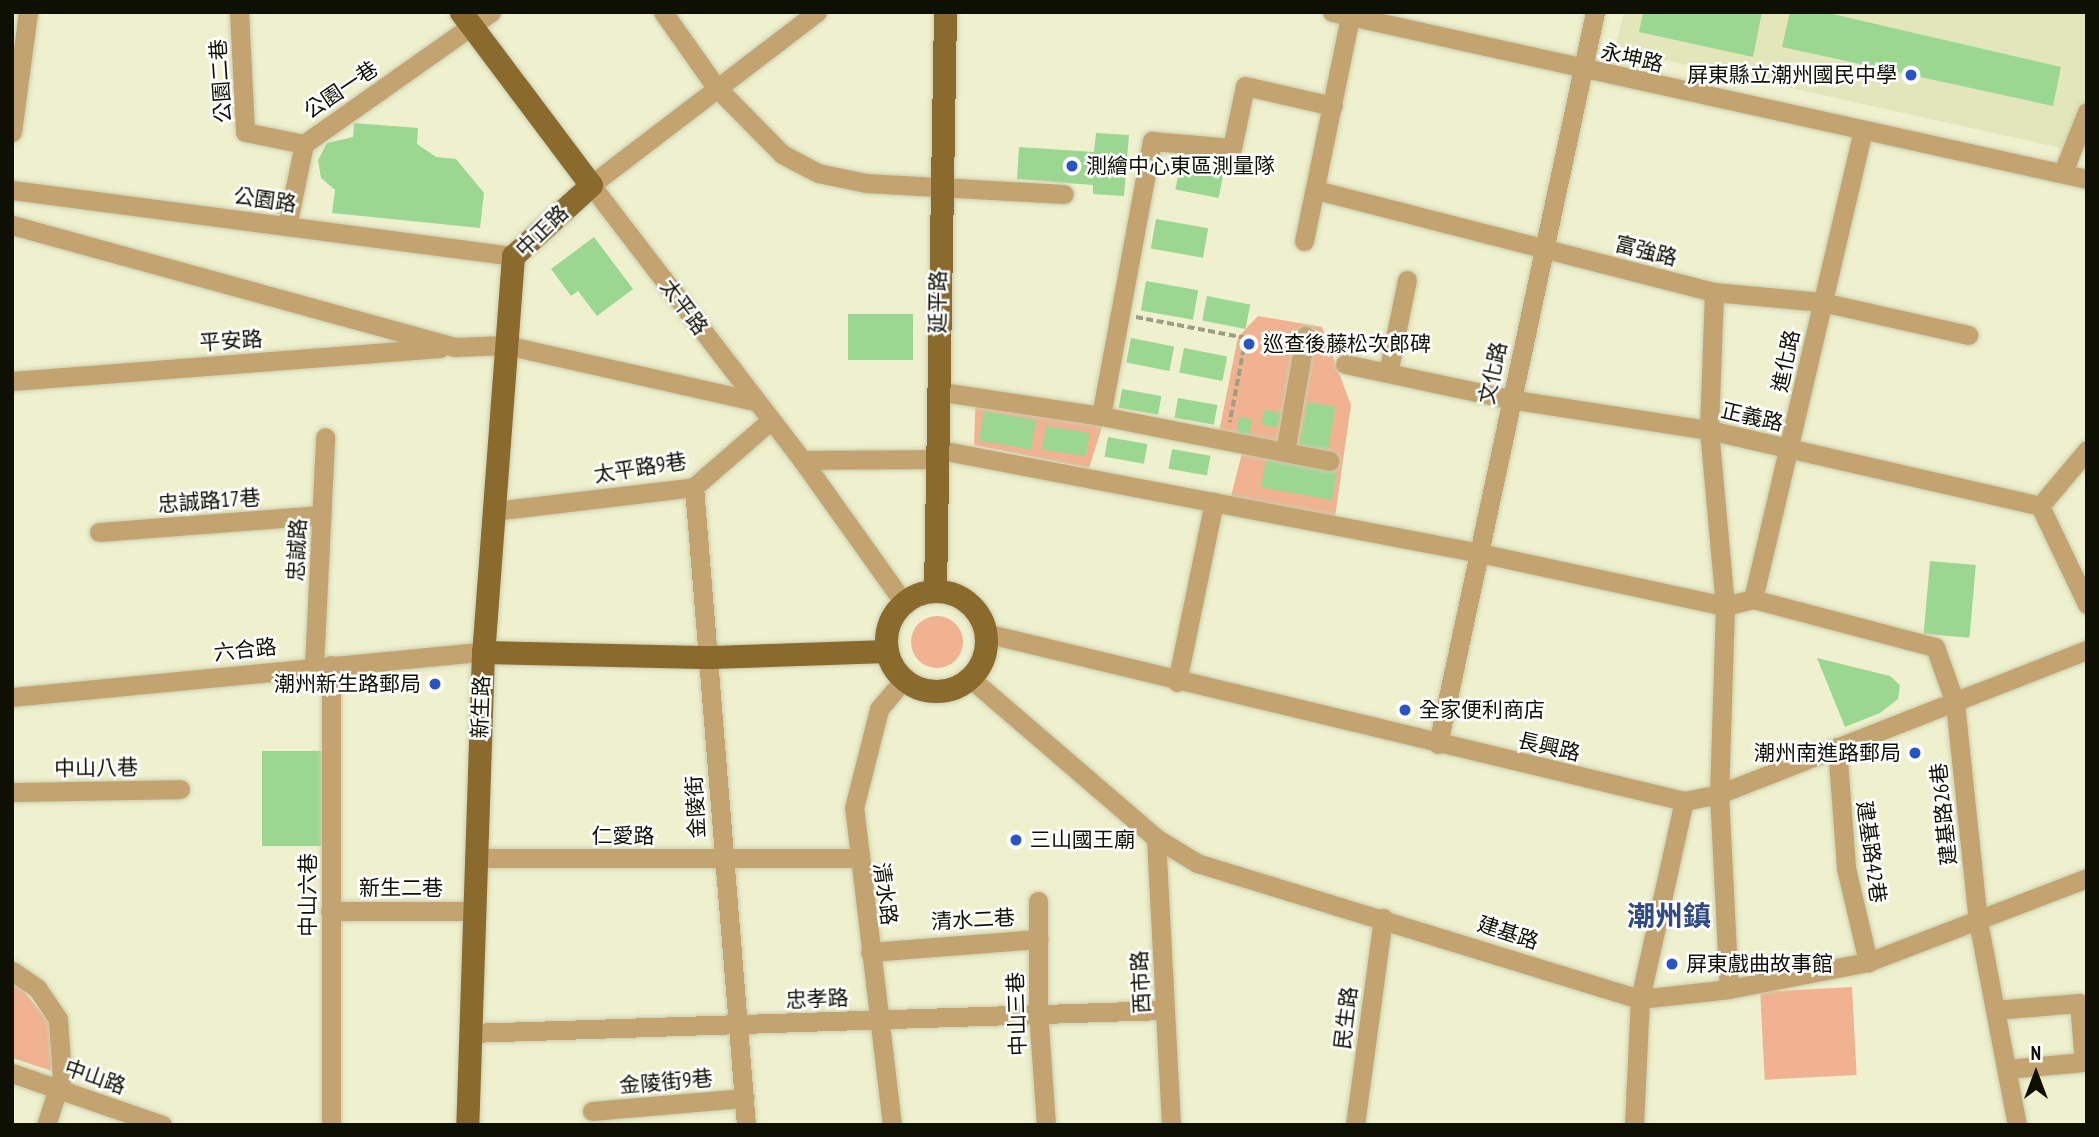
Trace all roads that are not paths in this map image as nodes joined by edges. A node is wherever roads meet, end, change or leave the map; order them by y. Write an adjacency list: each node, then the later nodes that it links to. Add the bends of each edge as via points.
1 (28, 12): 15 (street)
2 (239, 12): 17 (street, 公園二巷, via 245,132)
3 (491, 12): 10 (street, 公園一巷)
4 (663, 12): 12 (street)
5 (817, 12): 9 (street, 中正路)
6 (945, 12): 21 (main road, 延平路)
7 (1595, 12): 11 (street, 文化路)
8 (1341, 14): 11 (street, 永坤路); 13 (street)
9 (796, 19): 12 (street, 中正路)
10 (468, 20): 17 (street, 公園一巷); 20 (main road, 太平路)
11 (1583, 71): 16 (street, 永坤路); 28 (street, 文化路)
12 (716, 87): 20 (street, 中正路); 21 (street, via 782,154 818,173)
13 (1333, 106): 23 (street); 43 (street, via 1245,86 1232,148 1152,141)
14 (2087, 112): 18 (street)
15 (12, 132)
16 (1862, 133): 18 (street, 永坤路); 32 (street, 進化路)
17 (303, 144): 26 (street, 公園一巷)
18 (2063, 172): 19 (street, 永坤路)
19 (2087, 179)
20 (591, 185): 29 (main road, 中正路); 42 (street, 太平路)
21 (940, 188): 24 (street); 40 (main road, 延平路)
22 (12, 190): 26 (street, 公園路)
23 (1316, 190): 27 (street); 28 (street, 富強路)
24 (1064, 194)
25 (12, 225): 36 (street)
26 (287, 226): 29 (street, 公園路)
27 (1304, 241)
28 (1543, 249): 31 (street, 富強路); 41 (street, 文化路)
29 (513, 256): 35 (main road, 中正路)
30 (1407, 280): 38 (street)
31 (1714, 292): 32 (street, 富強路); 45 (street)
32 (1822, 302): 33 (street, 富強路); 47 (street, 進化路)
33 (1968, 335)
34 (1305, 337): 49 (street)
35 (506, 345): 36 (street, 平安路); 42 (street, 平安路); 56 (main road, 中正路)
36 (454, 347): 39 (street, 平安路)
37 (1345, 365): 38 (street, 正義路)
38 (1388, 373): 41 (street, 正義路)
39 (12, 381)
40 (936, 391): 43 (street); 50 (main road, 延平路)
41 (1510, 399): 45 (street, 正義路); 59 (street, 文化路)
42 (755, 401): 44 (street, 太平路)
43 (1101, 416): 49 (street)
44 (771, 420): 51 (street, 太平路); 53 (street, 太平路9巷)
45 (1709, 430): 47 (street, 正義路); 64 (street)
46 (325, 437): 57 (street, 忠誠路)
47 (1790, 450): 55 (street, 正義路); 61 (street, 進化路)
48 (2087, 450): 55 (street)
49 (1285, 452): 52 (street)
50 (934, 454): 51 (street); 54 (street); 60 (main road, 延平路)
51 (802, 460): 62 (street, 太平路)
52 (1330, 461)
53 (694, 487): 56 (street, 太平路9巷); 69 (street, 金陵街)
54 (1214, 502): 59 (street); 73 (street)
55 (2040, 506): 63 (street)
56 (494, 511): 68 (main road, 中正路)
57 (321, 515): 58 (street, 忠誠路17巷); 70 (street, 忠誠路)
58 (100, 532)
59 (1475, 552): 64 (street); 76 (street, 文化路)
60 (935, 591): 62 (main road); 65 (main road, via 972,607)
61 (1753, 599): 64 (street); 75 (street, 建基路26巷, via 1935,647)
62 (904, 603): 67 (main road, via 890,621)
63 (2087, 604)
64 (1725, 606): 80 (street)
65 (985, 633): 71 (main road, via 985,650); 73 (street, 長興路)
66 (2087, 650): 75 (street, 長興路)
67 (887, 651): 69 (main road, 新生路); 72 (main road)
68 (483, 652): 69 (main road, 新生路); 70 (street, 六合路); 83 (main road, 新生路)
69 (712, 657): 85 (street, 金陵街)
70 (323, 665): 74 (street, 六合路); 88 (street, 中山六巷)
71 (970, 678): 72 (main road, via 937,691); 82 (street, 建基路)
72 (904, 679): 84 (street, 清水路, via 879,709 863,760 854,808)
73 (1177, 682): 76 (street, 長興路)
74 (12, 697)
75 (1955, 703): 77 (street, 長興路); 91 (street, 建基路26巷)
76 (1438, 744): 81 (street, 長興路)
77 (1836, 747): 80 (street, 長興路); 94 (street, 建基路42巷, via 1846,869)
78 (180, 789): 79 (street, 中山八巷)
79 (12, 792)
80 (1719, 794): 81 (street, 長興路); 96 (street)
81 (1684, 801): 97 (street)
82 (1156, 838): 90 (street, 建基路, via 1197,863); 98 (street, 西市路)
83 (474, 858): 85 (street, 仁愛路); 89 (main road, 新生路)
84 (857, 858): 85 (street, 仁愛路); 93 (street, 清水路)
85 (722, 859): 102 (street, 金陵街)
86 (2087, 878): 91 (street, 建基路)
87 (1038, 901): 92 (street, 中山三巷)
88 (330, 911): 89 (street, 新生二巷); 111 (street, 中山六巷)
89 (473, 911): 103 (main road, 新生路)
90 (1383, 918): 97 (street, 建基路); 117 (street, 民生路)
91 (1978, 921): 94 (street, 建基路); 99 (street, 建基路26巷)
92 (1038, 939): 93 (street, 清水二巷); 100 (street, 中山三巷)
93 (870, 952): 101 (street, 清水路)
94 (1868, 962): 96 (street, 建基路)
95 (12, 971): 106 (street, via 37,988 58,1019 63,1060)
96 (1729, 989): 97 (street, 建基路)
97 (1640, 999): 118 (street)
98 (1165, 1010): 100 (street, 忠孝路); 116 (street, 西市路)
99 (1995, 1010): 104 (street, 建基路26巷); 104 (street, via 2078,1003 2084,1062)
100 (1038, 1011): 101 (street, 忠孝路); 115 (street, 中山三巷)
101 (880, 1020): 102 (street, 忠孝路); 114 (street, 清水路)
102 (739, 1025): 103 (street, 忠孝路); 107 (street, 金陵街)
103 (470, 1033): 112 (main road, 新生路)
104 (2006, 1069): 119 (street, 建基路26巷)
105 (12, 1073): 106 (street, 中山路)
106 (58, 1089): 109 (street); 110 (street, 中山路)
107 (744, 1098): 108 (street, 金陵街9巷); 113 (street, 金陵街)
108 (592, 1111)
109 (46, 1125)
110 (162, 1125)
111 (331, 1125)
112 (467, 1125)
113 (746, 1125)
114 (892, 1125)
115 (1046, 1125)
116 (1171, 1125)
117 (1356, 1125)
118 (1634, 1125)
119 (2017, 1125)

